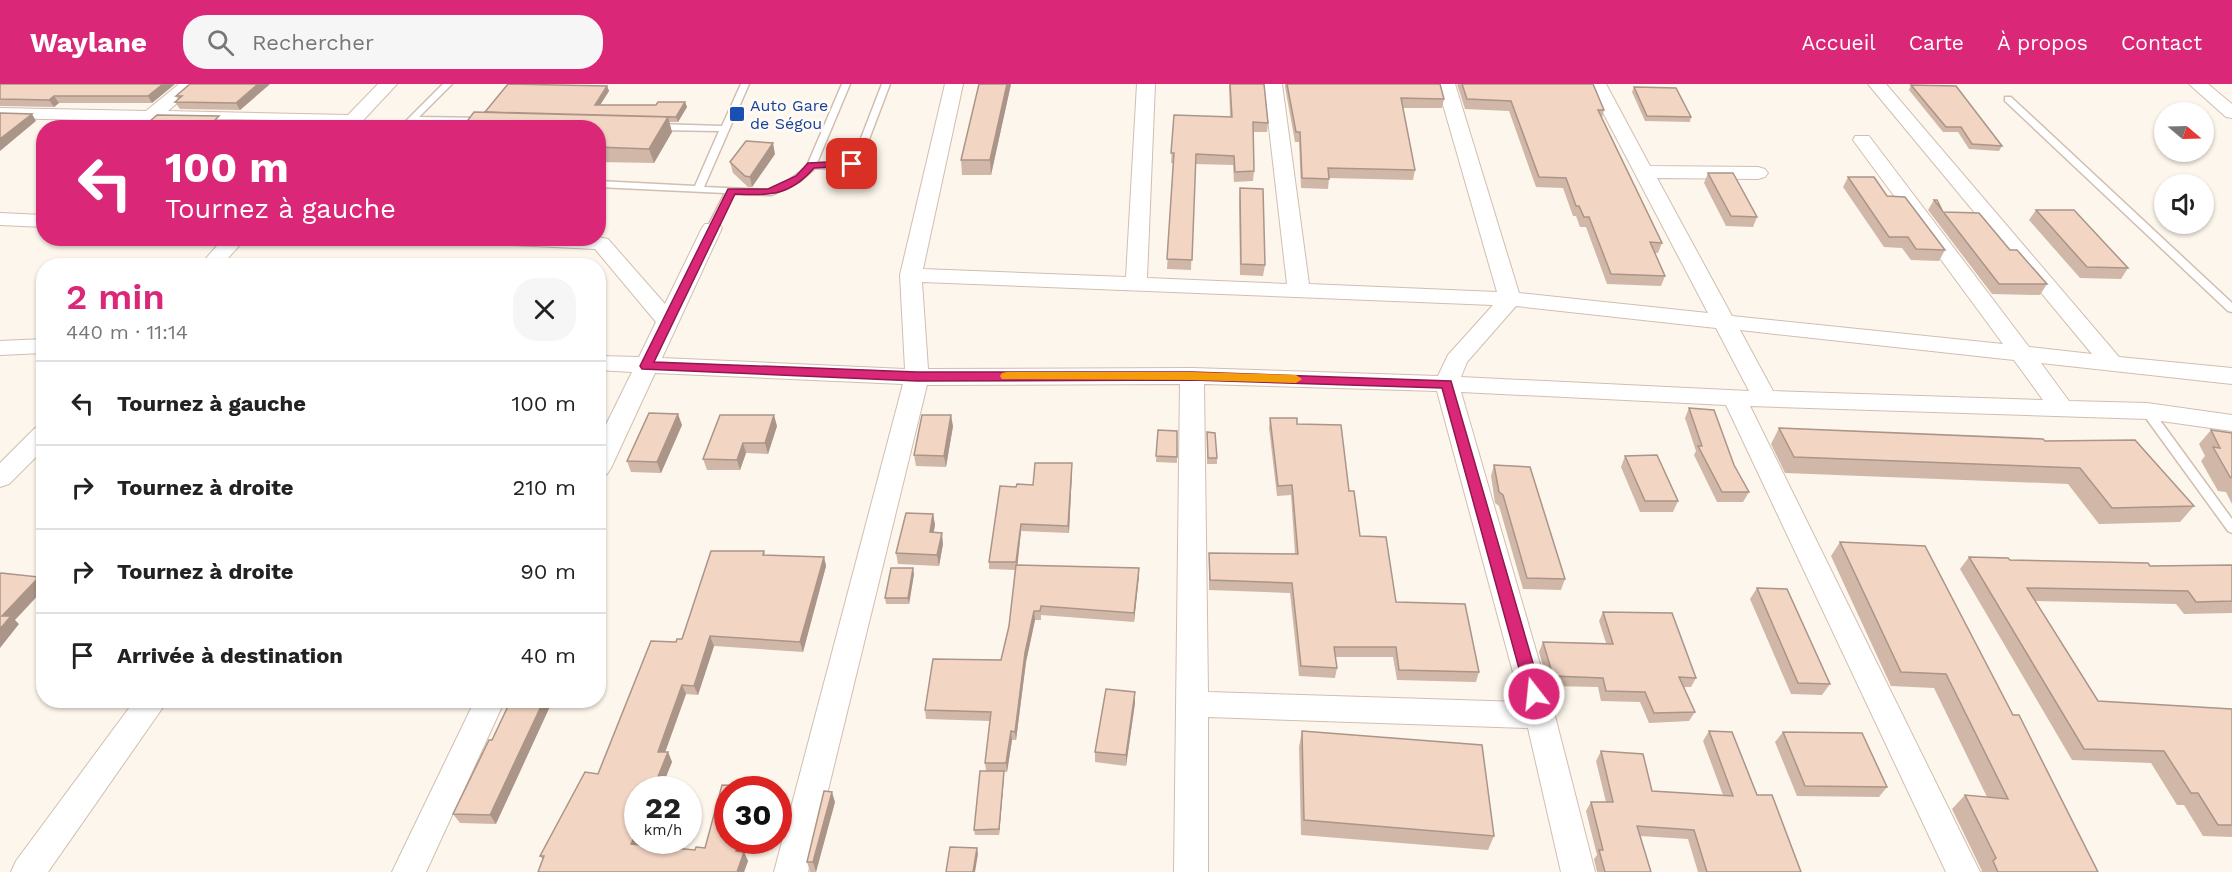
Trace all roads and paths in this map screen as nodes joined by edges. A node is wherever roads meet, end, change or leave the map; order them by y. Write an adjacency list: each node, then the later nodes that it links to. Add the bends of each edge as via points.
1 (190, 84): 19 (street)
2 (388, 84): 20 (street)
3 (448, 84): 17 (lane)
4 (745, 84): 23 (lane)
5 (846, 84): 25 (lane)
6 (886, 84): 25 (lane, via 857,161 840,166)
7 (954, 84): 39 (street)
8 (1146, 84): 40 (street)
9 (1273, 84): 41 (street)
10 (1446, 84): 42 (street)
11 (1598, 84): 26 (street)
12 (1877, 84): 49 (street)
13 (2198, 84): 16 (street)
14 (2008, 99): 43 (lane)
15 (0, 113): 18 (street)
16 (2232, 113)
17 (412, 119): 21 (lane)
18 (110, 120)
19 (145, 120)
20 (353, 120)
21 (439, 120)
22 (644, 126): 23 (lane)
23 (725, 129): 29 (lane)
24 (1862, 141): 48 (street)
25 (812, 165): 30 (lane, via 800,179 769,193)
26 (1645, 172): 27 (street); 45 (street)
27 (1758, 173)
28 (606, 184): 29 (lane)
29 (698, 189): 30 (lane)
30 (731, 191): 35 (lane)
31 (36, 208): 33 (street)
32 (0, 219): 33 (street)
33 (21, 220): 34 (street)
34 (36, 221)
35 (712, 228): 44 (street)
36 (228, 246): 38 (street)
37 (604, 246): 44 (street)
38 (217, 258)
39 (911, 275): 40 (street); 52 (street)
40 (1136, 285): 41 (street)
41 (1299, 291): 42 (street)
42 (1510, 298): 45 (street); 55 (street, via 1456,360)
43 (2232, 309)
44 (668, 322): 51 (street)
45 (1724, 322): 48 (street); 57 (street)
46 (36, 346): 47 (street)
47 (0, 348)
48 (2020, 352): 49 (street); 58 (street)
49 (2111, 362): 54 (street)
50 (606, 364): 51 (street)
51 (646, 366): 52 (street); 62 (street)
52 (917, 376): 53 (street); 71 (street)
53 (1192, 376): 55 (street); 65 (street)
54 (2232, 376)
55 (1447, 384): 56 (street); 68 (street)
56 (1734, 398): 57 (street); 74 (street)
57 (1766, 399): 58 (street)
58 (2062, 408): 59 (street)
59 (2147, 411): 60 (street); 64 (lane)
60 (2232, 423)
61 (36, 442): 63 (street)
62 (606, 451)
63 (0, 478)
64 (2232, 528)
65 (1193, 704): 68 (street); 72 (street)
66 (147, 708): 69 (street)
67 (486, 708): 70 (street)
68 (1540, 716): 73 (street)
69 (28, 872)
70 (409, 872)
71 (791, 872)
72 (1191, 872)
73 (1578, 872)
74 (1963, 872)

